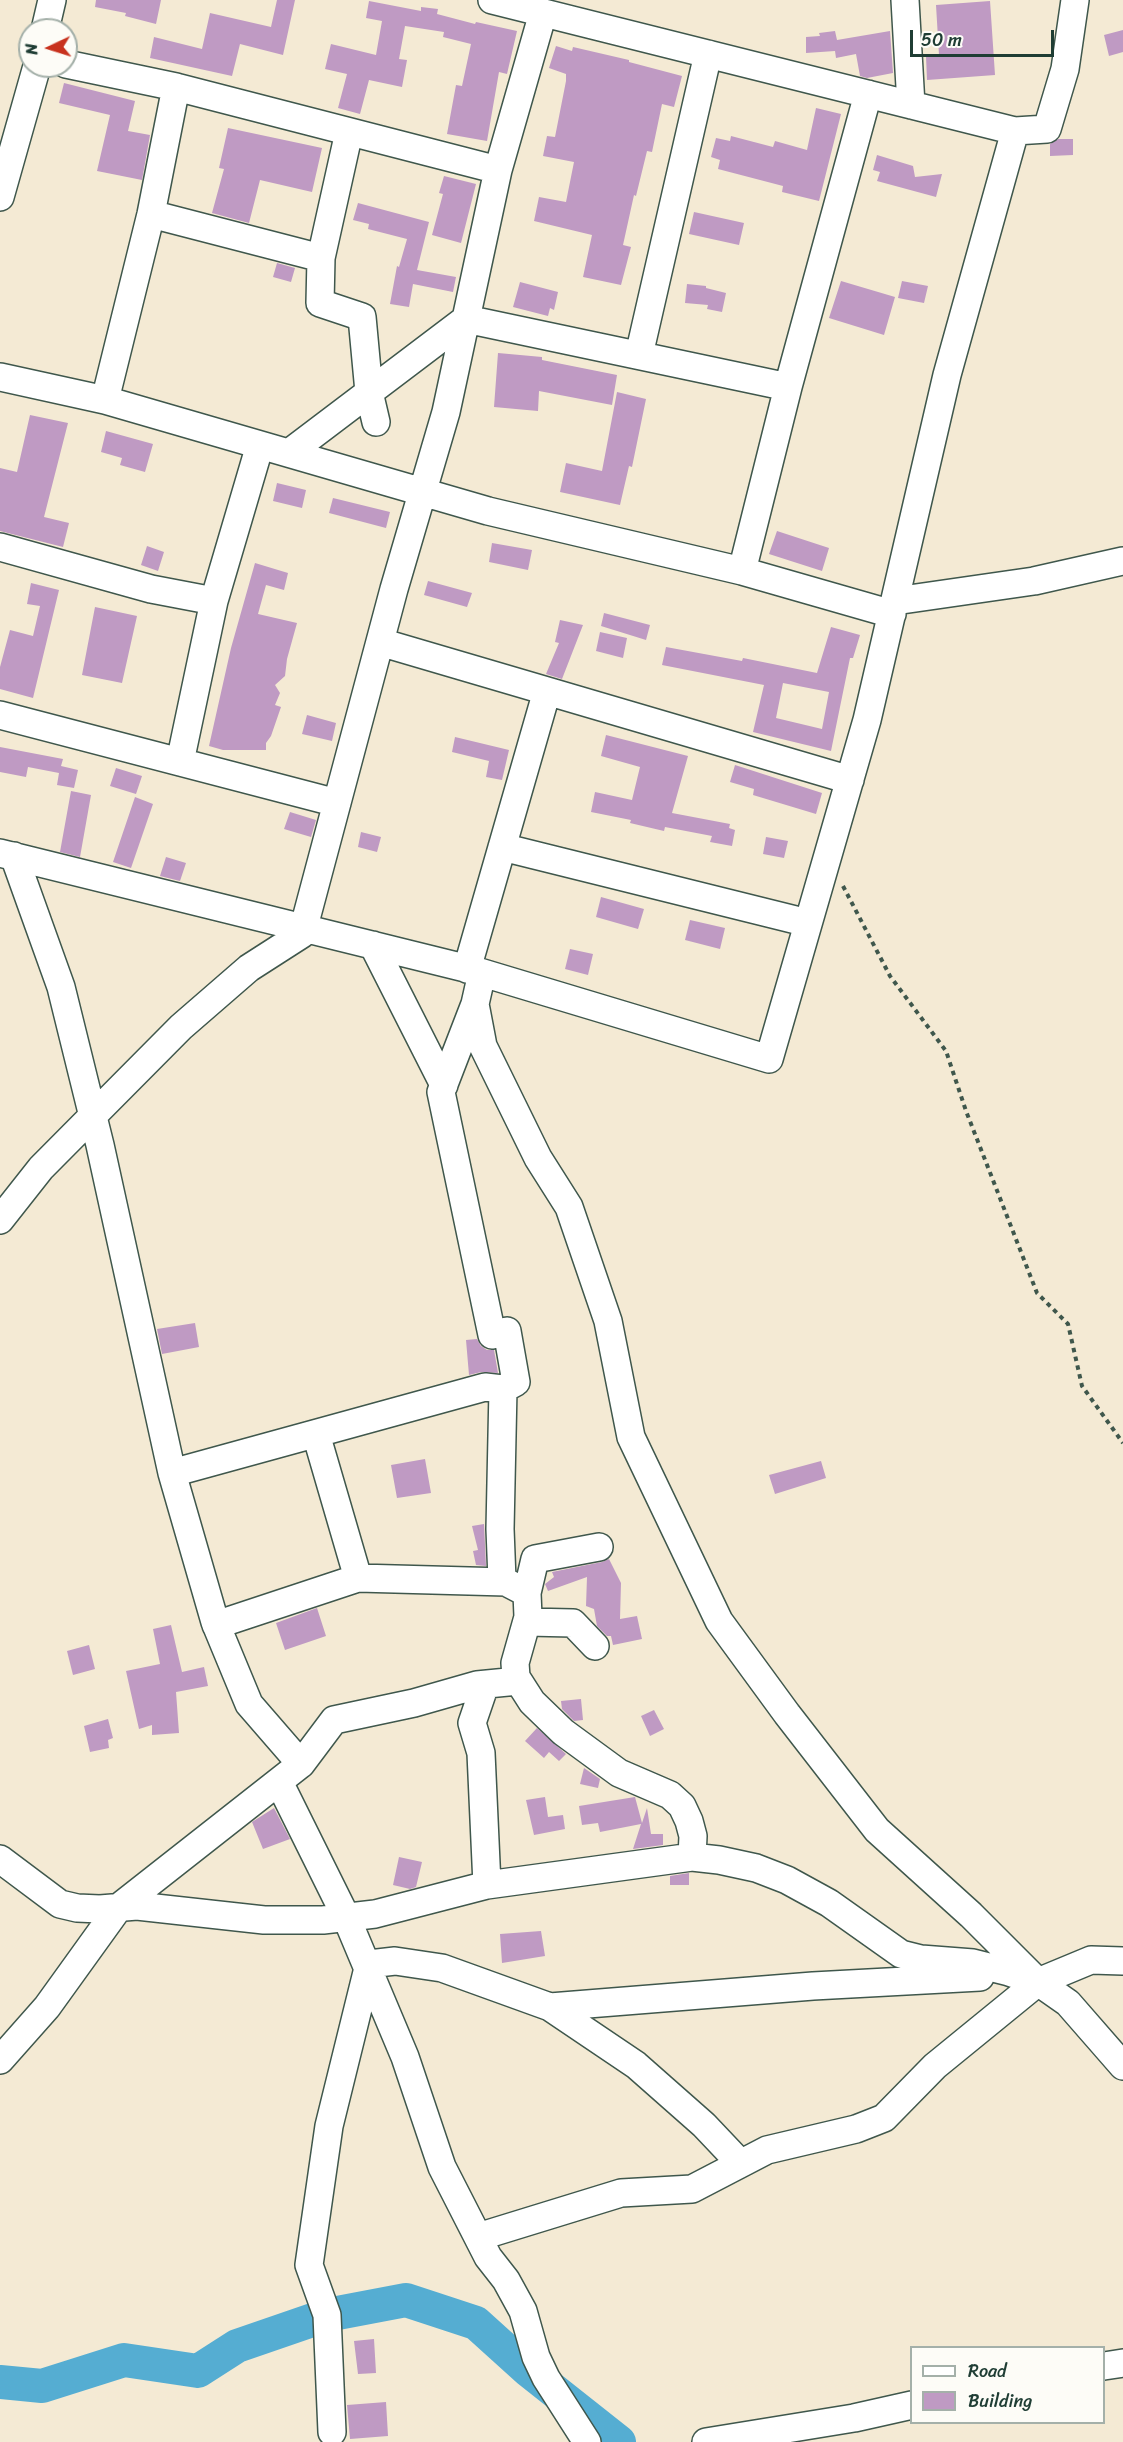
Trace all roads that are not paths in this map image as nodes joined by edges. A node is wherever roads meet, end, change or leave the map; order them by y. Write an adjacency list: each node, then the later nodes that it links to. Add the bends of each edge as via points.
1 (52, 0): 6 (street)
2 (492, 0): 5 (street)
3 (904, 0): 12 (street)
4 (1075, 0): 13 (street, via 1065,69 1047,129)
5 (543, 13): 7 (street); 15 (street)
6 (48, 18)
7 (708, 54): 11 (street); 20 (street)
8 (78, 67): 10 (street)
9 (34, 78): 16 (street)
10 (176, 87): 14 (street); 17 (street)
11 (868, 94): 12 (street); 22 (street)
12 (911, 105): 13 (street)
13 (1015, 131): 33 (street, via 947,375)
14 (349, 132): 15 (street); 18 (street)
15 (498, 170): 19 (street)
16 (0, 197)
17 (151, 214): 18 (street); 24 (street)
18 (321, 258): 23 (street, via 320,303 362,317)
19 (466, 319): 20 (street); 23 (street); 28 (street, via 446,412)
20 (639, 355): 22 (street)
21 (0, 377): 24 (street)
22 (788, 387): 31 (street)
23 (369, 393): 25 (street); 27 (street)
24 (105, 400): 26 (street)
25 (376, 422)
26 (260, 445): 27 (street); 32 (street)
27 (289, 453): 28 (street)
28 (423, 492): 31 (street); 34 (street)
29 (0, 547): 32 (street, via 151,589)
30 (1123, 561): 33 (street)
31 (742, 571): 33 (street)
32 (214, 601): 37 (street)
33 (893, 608): 38 (street)
34 (380, 642): 35 (street); 39 (street)
35 (547, 691): 38 (street); 40 (street)
36 (0, 715): 37 (street)
37 (180, 762): 39 (street)
38 (850, 780): 42 (street)
39 (337, 803): 43 (street)
40 (502, 847): 42 (street); 45 (street)
41 (7, 854): 43 (street); 48 (street, via 61,987)
42 (808, 923): 45 (street, via 769,1059)
43 (303, 928): 44 (street); 48 (street, via 302,934 249,968 181,1027)
44 (373, 945): 45 (street); 47 (street)
45 (474, 971): 46 (street)
46 (475, 1004): 47 (street); 70 (street, via 483,1046 538,1158 569,1207 608,1321 631,1437 719,1621 877,1830 971,1915)
47 (444, 1085): 50 (street, via 441,1092 492,1335 507,1331 516,1382)
48 (92, 1116): 49 (street, via 41,1168); 52 (street)
49 (0, 1220)
50 (502, 1389): 51 (street, via 485,1387); 55 (street, via 502,1580)
51 (316, 1434): 52 (street); 54 (street)
52 (172, 1473): 57 (street)
53 (599, 1547): 55 (street, via 535,1559)
54 (358, 1578): 55 (street); 57 (street)
55 (516, 1587): 56 (street)
56 (527, 1622): 58 (street, via 573,1623); 59 (street, via 515,1663)
57 (216, 1625): 61 (street, via 249,1704)
58 (595, 1646)
59 (518, 1681): 60 (street); 63 (street, via 532,1702 586,1750 619,1773 670,1795 682,1806 693,1836)
60 (485, 1684): 61 (street, via 334,1720); 65 (street, via 472,1723 481,1753)
61 (301, 1764): 62 (street)
62 (279, 1782): 66 (street); 67 (street)
63 (692, 1857): 65 (street); 70 (street, via 747,1866 788,1880 829,1903 901,1954 973,1963)
64 (0, 1859): 66 (street, via 60,1904 77,1908)
65 (488, 1885): 67 (street)
66 (119, 1907): 67 (street, via 264,1920); 72 (street, via 47,2007)
67 (347, 1918): 69 (street)
68 (1123, 1961): 70 (street, via 1091,1960)
69 (368, 1968): 71 (street, via 369,1964 395,1961 442,1968); 75 (street, via 405,2057 442,2167); 79 (street, via 330,2126 309,2265 327,2315)
70 (1031, 1980): 71 (street, via 813,1986); 73 (street, via 1068,2003); 74 (street, via 935,2066 884,2118 856,2129 766,2150)
71 (550, 2007): 74 (street, via 636,2065 705,2125)
72 (0, 2060)
73 (1123, 2066)
74 (740, 2163): 75 (street, via 692,2189 621,2193)
75 (478, 2237): 80 (street, via 523,2311 546,2378)
76 (1123, 2363): 77 (street)
77 (1105, 2366)
78 (910, 2405): 81 (street)
79 (332, 2432)
80 (587, 2442)
81 (706, 2442)

